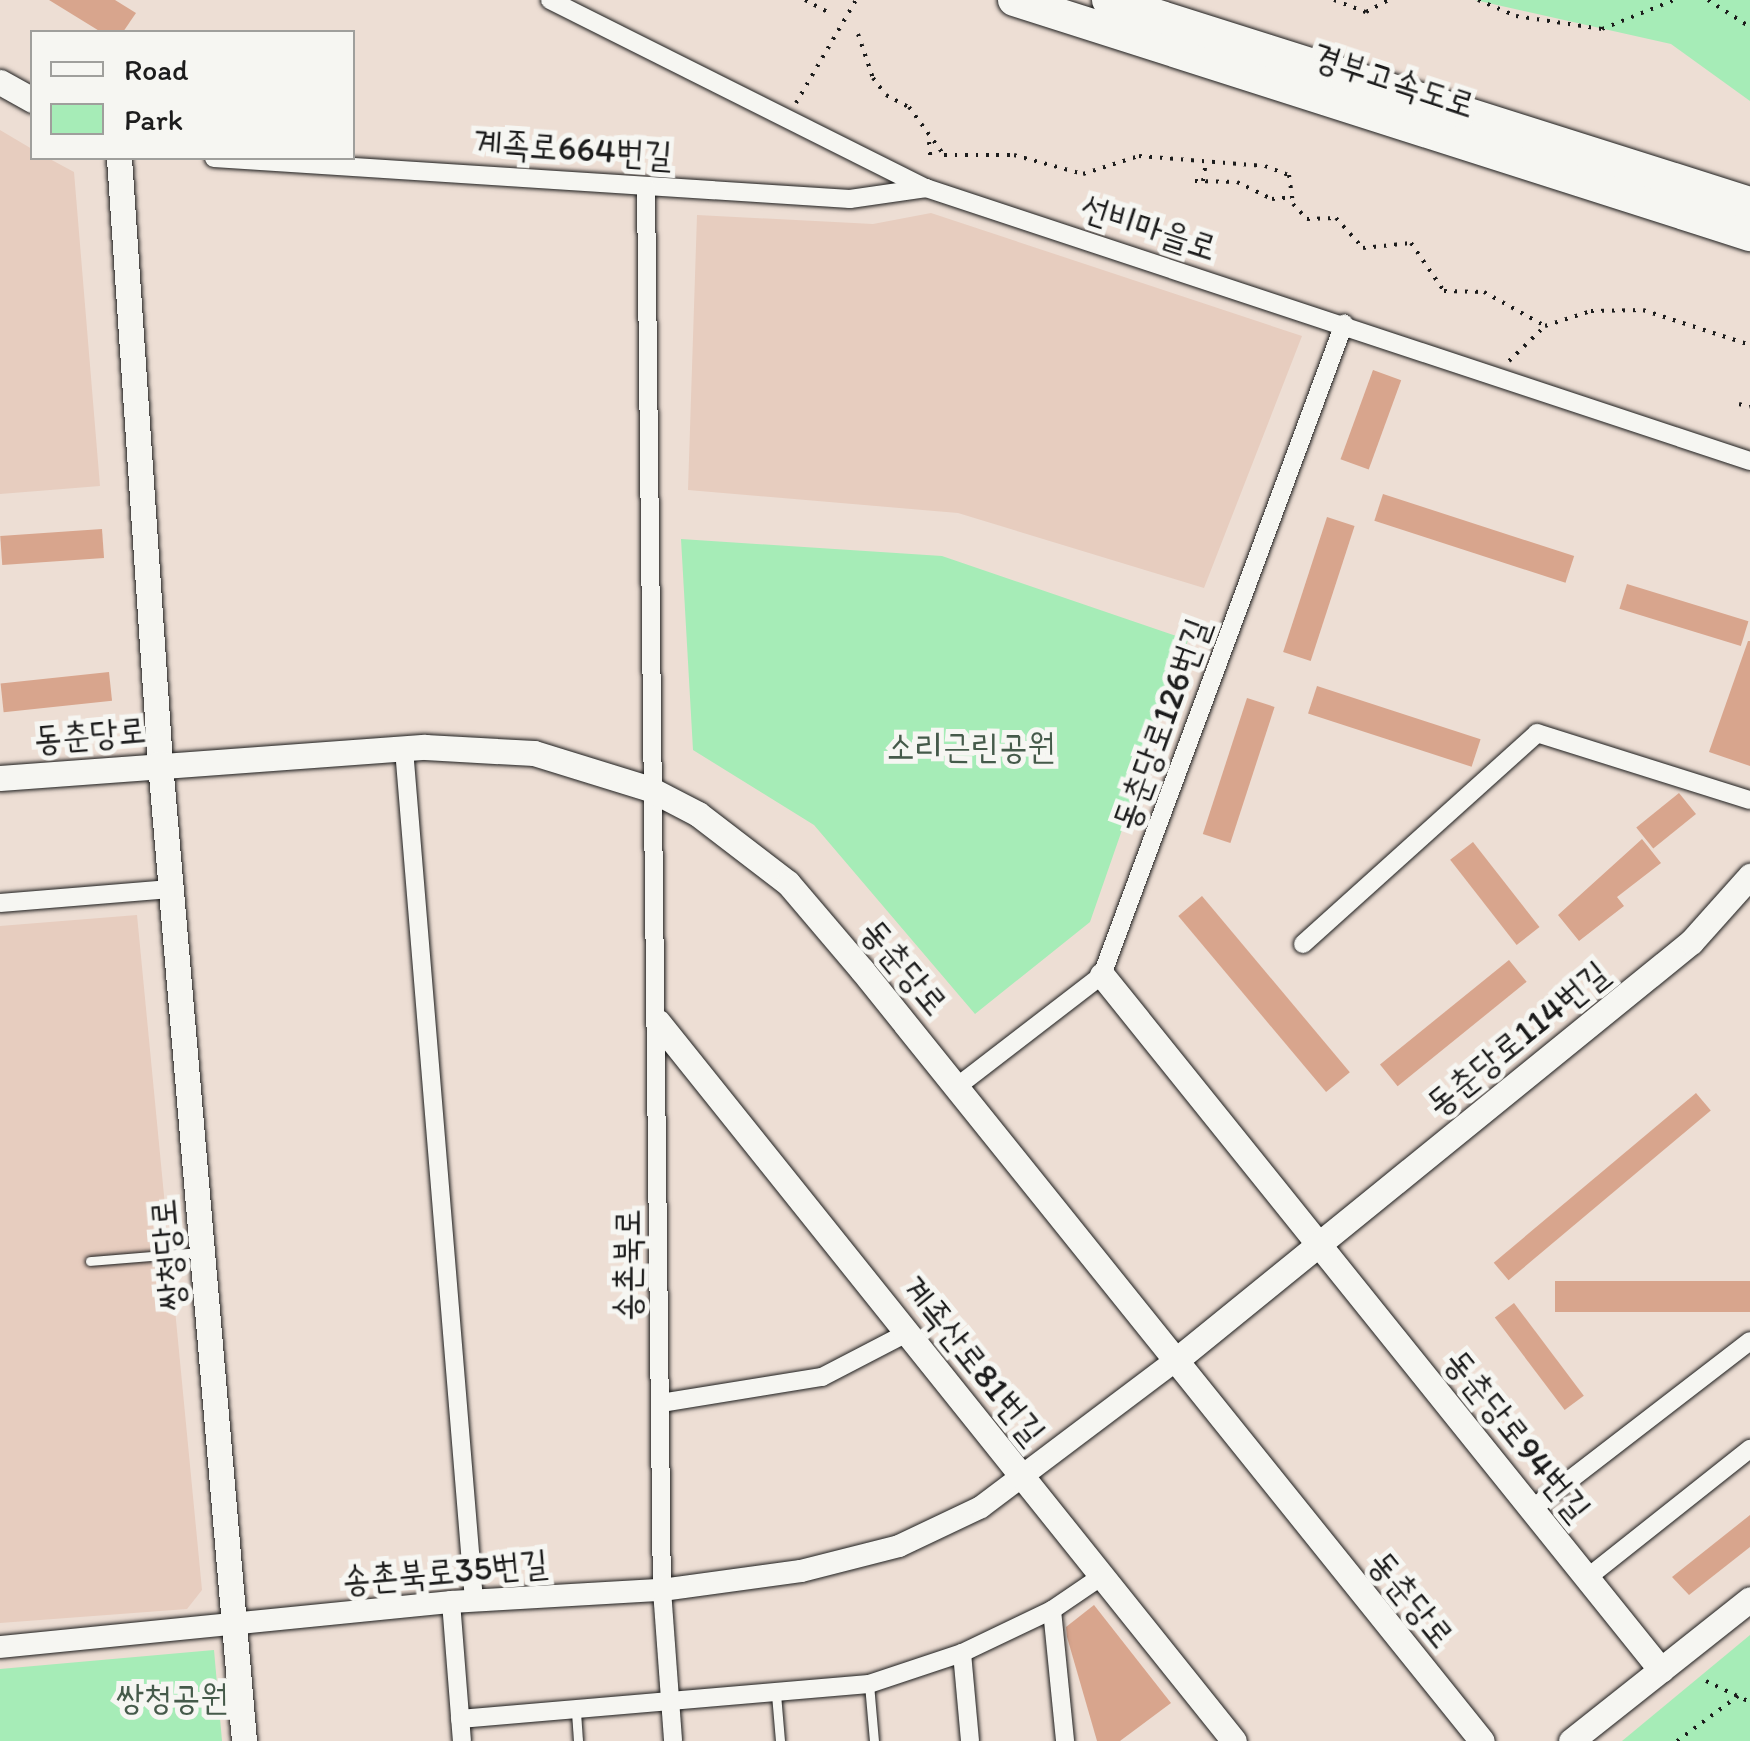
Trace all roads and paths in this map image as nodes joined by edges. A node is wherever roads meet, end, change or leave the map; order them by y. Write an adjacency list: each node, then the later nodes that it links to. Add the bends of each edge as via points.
1 (550, 0): 16 (street, 선비마을로)
2 (804, 0): 11 (path)
3 (856, 0): 16 (path)
4 (1014, 0): 28 (highway, 경부고속도로)
5 (1108, 0): 27 (highway, 경부고속도로)
6 (1334, 0): 7 (path, via 1366,12)
7 (1390, 0)
8 (1478, 0): 9 (path, via 1516,16 1602,29 1629,24)
9 (1674, 0)
10 (1708, 0): 12 (path)
11 (831, 14)
12 (1750, 27)
13 (858, 34): 17 (path, via 873,78 886,96 909,107)
14 (0, 82): 15 (main road)
15 (30, 99)
16 (786, 124): 25 (street, 선비마을로)
17 (929, 142): 20 (path, via 961,159 1014,155 1084,174 1139,156); 21 (path)
18 (120, 160): 37 (main road, 쌍청당로)
19 (243, 160): 24 (street, 계족로664번길)
20 (1206, 160): 22 (path); 26 (path, via 1289,174)
21 (931, 163)
22 (1203, 181): 23 (path); 26 (path)
23 (1195, 182)
24 (646, 188): 25 (street, 계족로664번길, via 850,199); 39 (street, 송촌북로)
25 (926, 188): 29 (street, 선비마을로)
26 (1293, 197): 30 (path, via 1308,220 1336,218 1363,248 1410,243 1444,291 1484,292)
27 (1750, 202)
28 (1750, 235)
29 (1344, 324): 35 (street, 선비마을로); 45 (street, 동춘당로126번길)
30 (1545, 326): 31 (path, via 1591,311 1643,310); 32 (path)
31 (1750, 344)
32 (1506, 364)
33 (1738, 404): 34 (path)
34 (1750, 408)
35 (1750, 461)
36 (404, 748): 37 (main road, 동춘당로); 39 (main road, 동춘당로, via 534,753); 62 (street)
37 (160, 763): 38 (main road, 동춘당로); 42 (main road, 쌍청당로)
38 (0, 778)
39 (650, 789): 46 (street, 송촌북로); 47 (main road, 동춘당로, via 698,814 788,884)
40 (1750, 800): 44 (street, via 1536,733)
41 (1750, 876): 48 (main road, 동춘당로114번길, via 1690,942)
42 (170, 888): 43 (street); 49 (main road, 쌍청당로)
43 (0, 903)
44 (1304, 944)
45 (1102, 975): 47 (street); 48 (main road)
46 (658, 1022): 51 (main road, 계족산로81번길); 54 (street, 송촌북로)
47 (958, 1086): 53 (main road, 동춘당로)
48 (1320, 1245): 53 (main road, 동춘당로114번길); 57 (main road, 동춘당로94번길)
49 (202, 1252): 50 (lane); 64 (main road, 쌍청당로)
50 (90, 1261)
51 (908, 1333): 54 (street, via 822,1377); 56 (main road, 계족산로81번길)
52 (1750, 1340): 57 (street)
53 (1175, 1361): 56 (street, 송촌북로35번길); 85 (main road, 동춘당로)
54 (660, 1404): 60 (street, 송촌북로)
55 (1750, 1449): 59 (street)
56 (1024, 1478): 58 (main road, 계족산로81번길); 60 (street, 송촌북로35번길, via 899,1546 801,1572)
57 (1532, 1509): 59 (main road, 동춘당로94번길)
58 (1102, 1576): 63 (street); 84 (main road, 계족산로81번길)
59 (1587, 1578): 67 (main road, 동춘당로94번길)
60 (662, 1590): 62 (street, 송촌북로35번길); 73 (street, 송촌북로)
61 (1750, 1599): 67 (main road)
62 (462, 1601): 64 (street, 송촌북로35번길); 75 (street)
63 (1052, 1610): 66 (street); 83 (street)
64 (234, 1626): 65 (street, 송촌북로35번길); 76 (main road, 쌍청당로)
65 (0, 1647)
66 (962, 1654): 69 (street); 82 (street)
67 (1661, 1670): 86 (main road)
68 (1706, 1681): 71 (path)
69 (869, 1684): 70 (street); 81 (lane)
70 (776, 1694): 73 (street); 80 (lane)
71 (1738, 1696): 72 (path); 87 (path)
72 (1750, 1702)
73 (668, 1705): 74 (street); 79 (street, 송촌북로)
74 (576, 1712): 75 (street); 78 (lane)
75 (460, 1719): 77 (street)
76 (244, 1741)
77 (462, 1741)
78 (578, 1741)
79 (673, 1741)
80 (780, 1741)
81 (874, 1741)
82 (970, 1741)
83 (1065, 1741)
84 (1234, 1741)
85 (1482, 1741)
86 (1572, 1741)
87 (1677, 1741)

